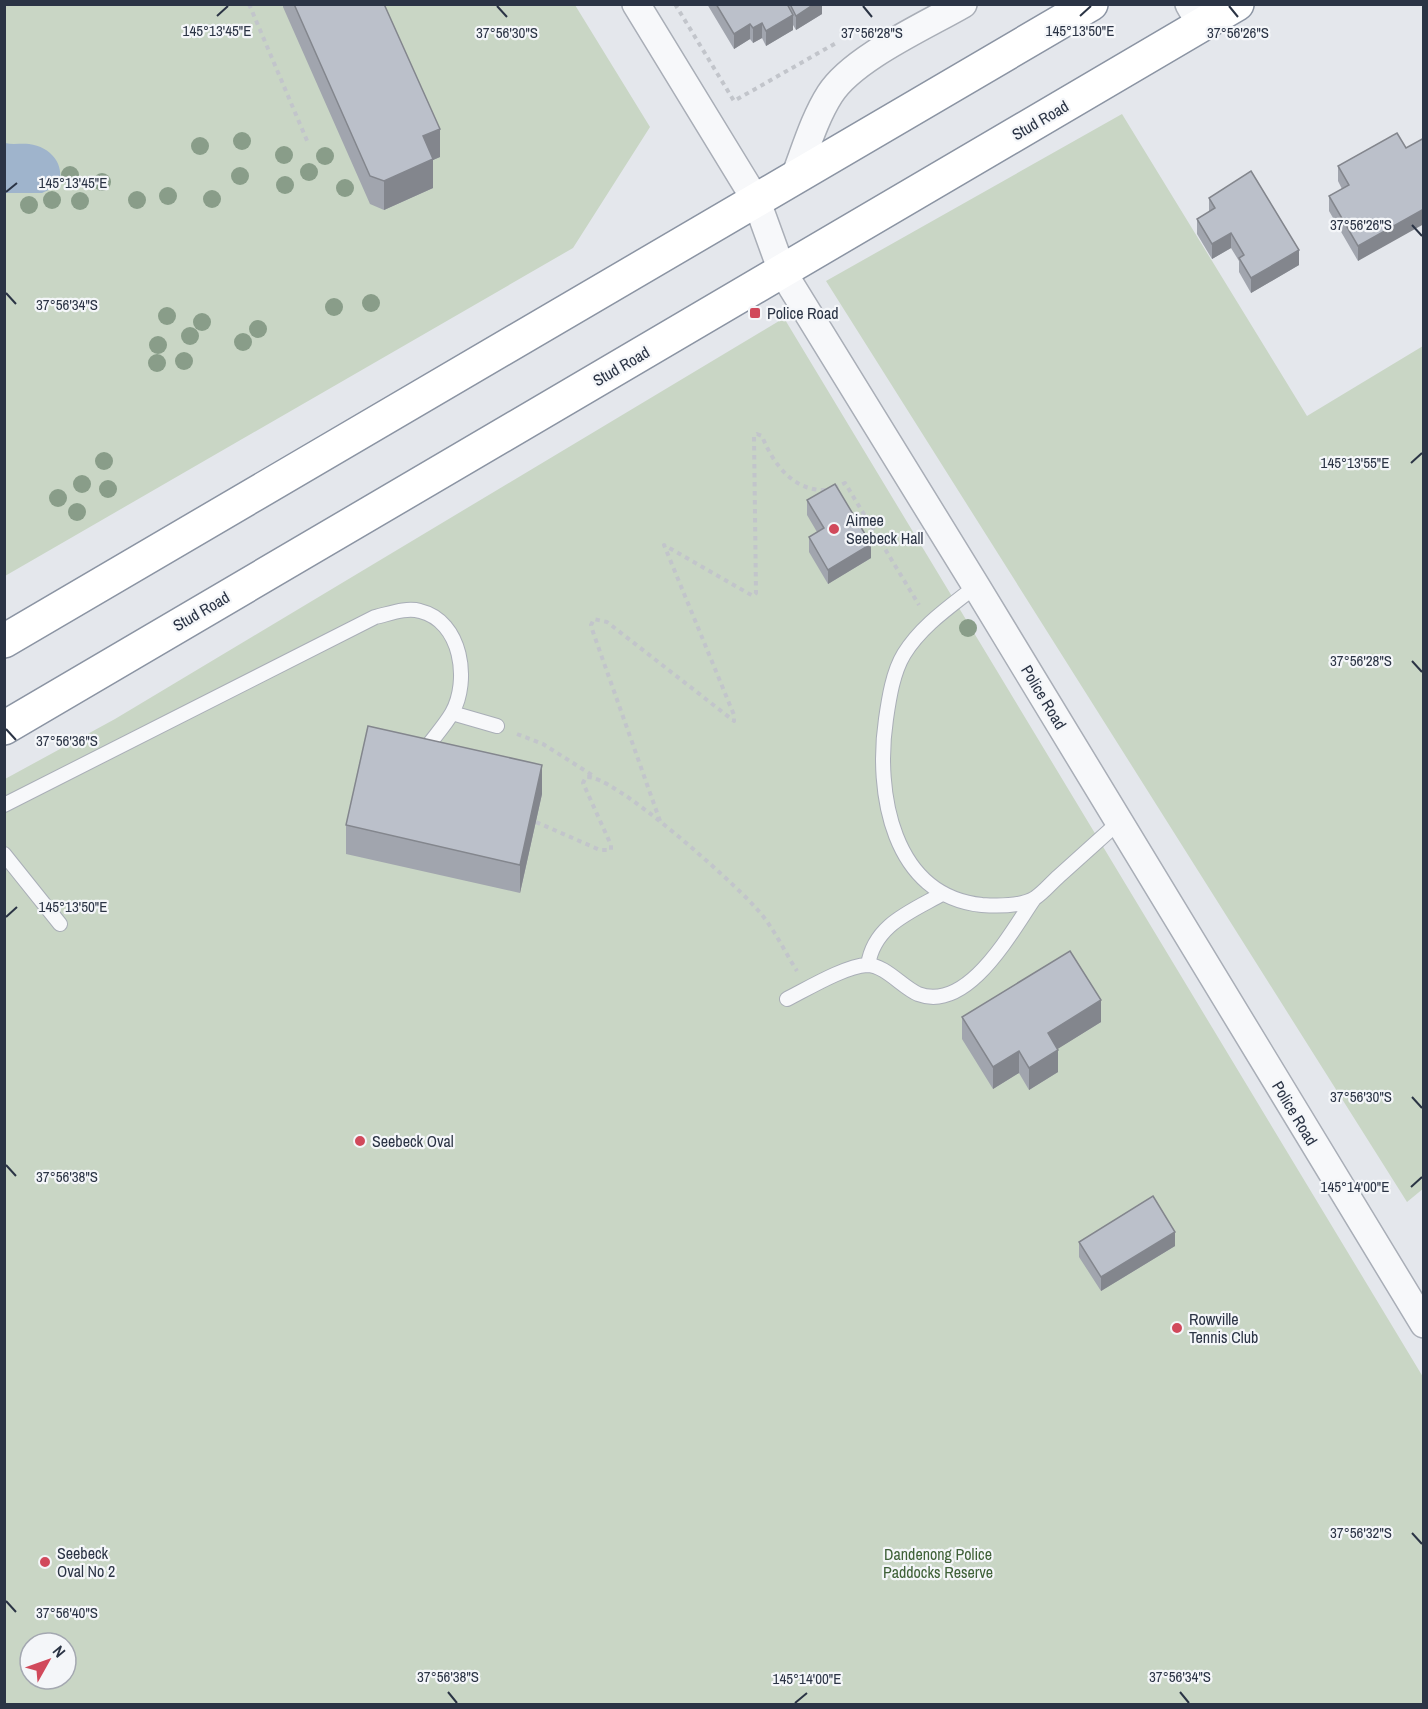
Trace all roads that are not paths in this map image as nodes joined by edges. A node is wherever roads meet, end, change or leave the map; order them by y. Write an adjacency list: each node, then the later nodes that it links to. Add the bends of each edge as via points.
1 (636, 4): 7 (street, Police Road)
2 (963, 4): 6 (street, via 863,62 840,81 824,105)
3 (1091, 4): 6 (highway)
4 (1236, 4): 5 (highway, Stud Road)
5 (1195, 15): 8 (highway, Stud Road)
6 (794, 179): 7 (highway)
7 (757, 202): 8 (street, Police Road); 10 (highway)
8 (782, 271): 9 (street, Police Road); 13 (highway, Stud Road)
9 (976, 586): 16 (street, Police Road); 18 (lane, via 930,624 903,655 884,729 884,800 894,831 922,877)
10 (4, 641)
11 (452, 713): 12 (lane); 14 (lane); 15 (lane, via 462,663 454,641 441,624 421,611 399,611 375,617)
12 (497, 726)
13 (4, 728)
14 (427, 747)
15 (4, 805)
16 (1119, 822): 19 (lane); 23 (street, Police Road)
17 (4, 854): 20 (lane)
18 (942, 894): 19 (lane, via 958,902 992,906); 21 (lane, via 891,923 877,937)
19 (1034, 899): 21 (lane, via 980,973 962,989 943,996 920,994)
20 (60, 924)
21 (868, 965): 22 (lane)
22 (787, 999)
23 (1424, 1324)

